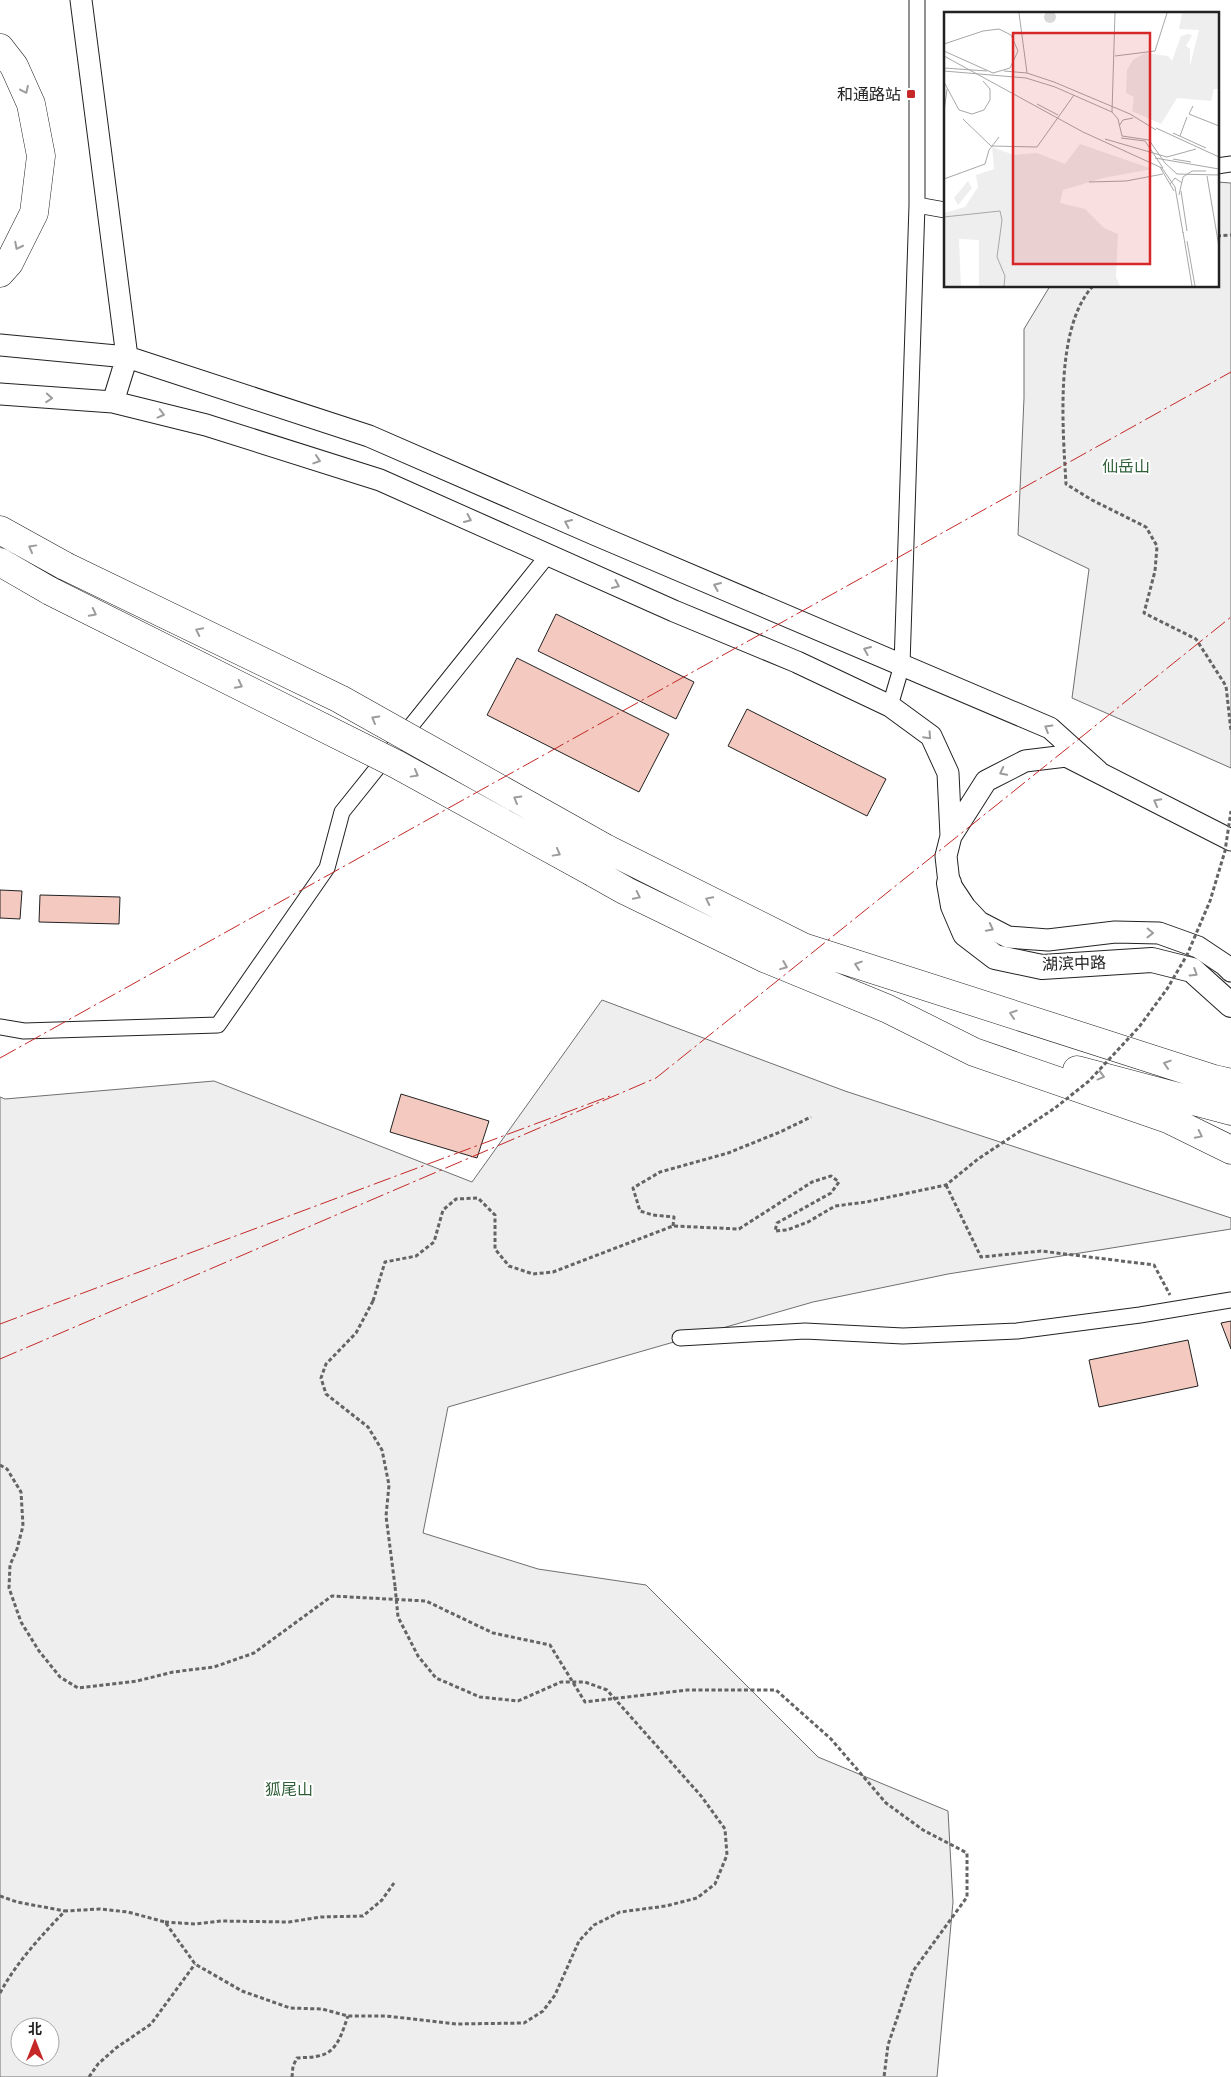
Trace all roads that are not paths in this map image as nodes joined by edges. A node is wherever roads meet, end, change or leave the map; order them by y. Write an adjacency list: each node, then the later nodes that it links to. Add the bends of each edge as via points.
1 (81, 0): 10 (main road)
2 (917, 0): 6 (street)
3 (0, 48): 8 (highway, one-way to 8, via 14,66 31,104 41,156 34,214 9,263)
4 (1231, 164): 5 (street)
5 (1218, 166)
6 (917, 205): 7 (street); 16 (street)
7 (944, 210)
8 (0, 273)
9 (0, 345): 10 (main road)
10 (127, 357): 12 (main road); 16 (main road, one-way to 10, via 368,436)
11 (0, 394): 12 (main road, one-way to 12)
12 (113, 402): 14 (main road, one-way to 14, via 206,425 380,480)
13 (0, 530): 28 (highway, one-way to 13, bridge, via 803,947 605,848 340,699 65,566)
14 (548, 555): 17 (main road, one-way to 17); 27 (street, via 342,812 327,868 218,1025 24,1031)
15 (0, 562): 26 (highway, one-way to 26, bridge, via 50,591 396,764 594,873 764,958)
16 (902, 665): 17 (street); 18 (main road, one-way to 16, via 1050,728)
17 (890, 706): 21 (main road, one-way to 21, via 931,736 948,773)
18 (1098, 771): 19 (main road, one-way to 18); 21 (main road, one-way to 21, via 1066,756 1025,761 986,781)
19 (1182, 815): 20 (main road); 22 (main road)
20 (1231, 831)
21 (951, 836): 23 (main road, via 946,856)
22 (1231, 840)
23 (949, 883): 24 (main road, one-way to 24, via 964,907 979,922 1008,937 1048,940 1115,932 1159,933 1198,947); 25 (main road, 湖滨中路, one-way to 25, via 953,906 965,934 995,957 1042,967 1152,960 1192,970)
24 (1231, 971)
25 (1231, 1005)
26 (888, 1009): 29 (highway, one-way to 29, via 1072,1068); 30 (highway, one-way to 30, via 974,1052 1168,1119)
27 (0, 1027)
28 (1222, 1081)
29 (1231, 1112)
30 (1231, 1150)
31 (1231, 1300): 32 (street, via 1017,1331 903,1336 805,1331)
32 (680, 1338)

